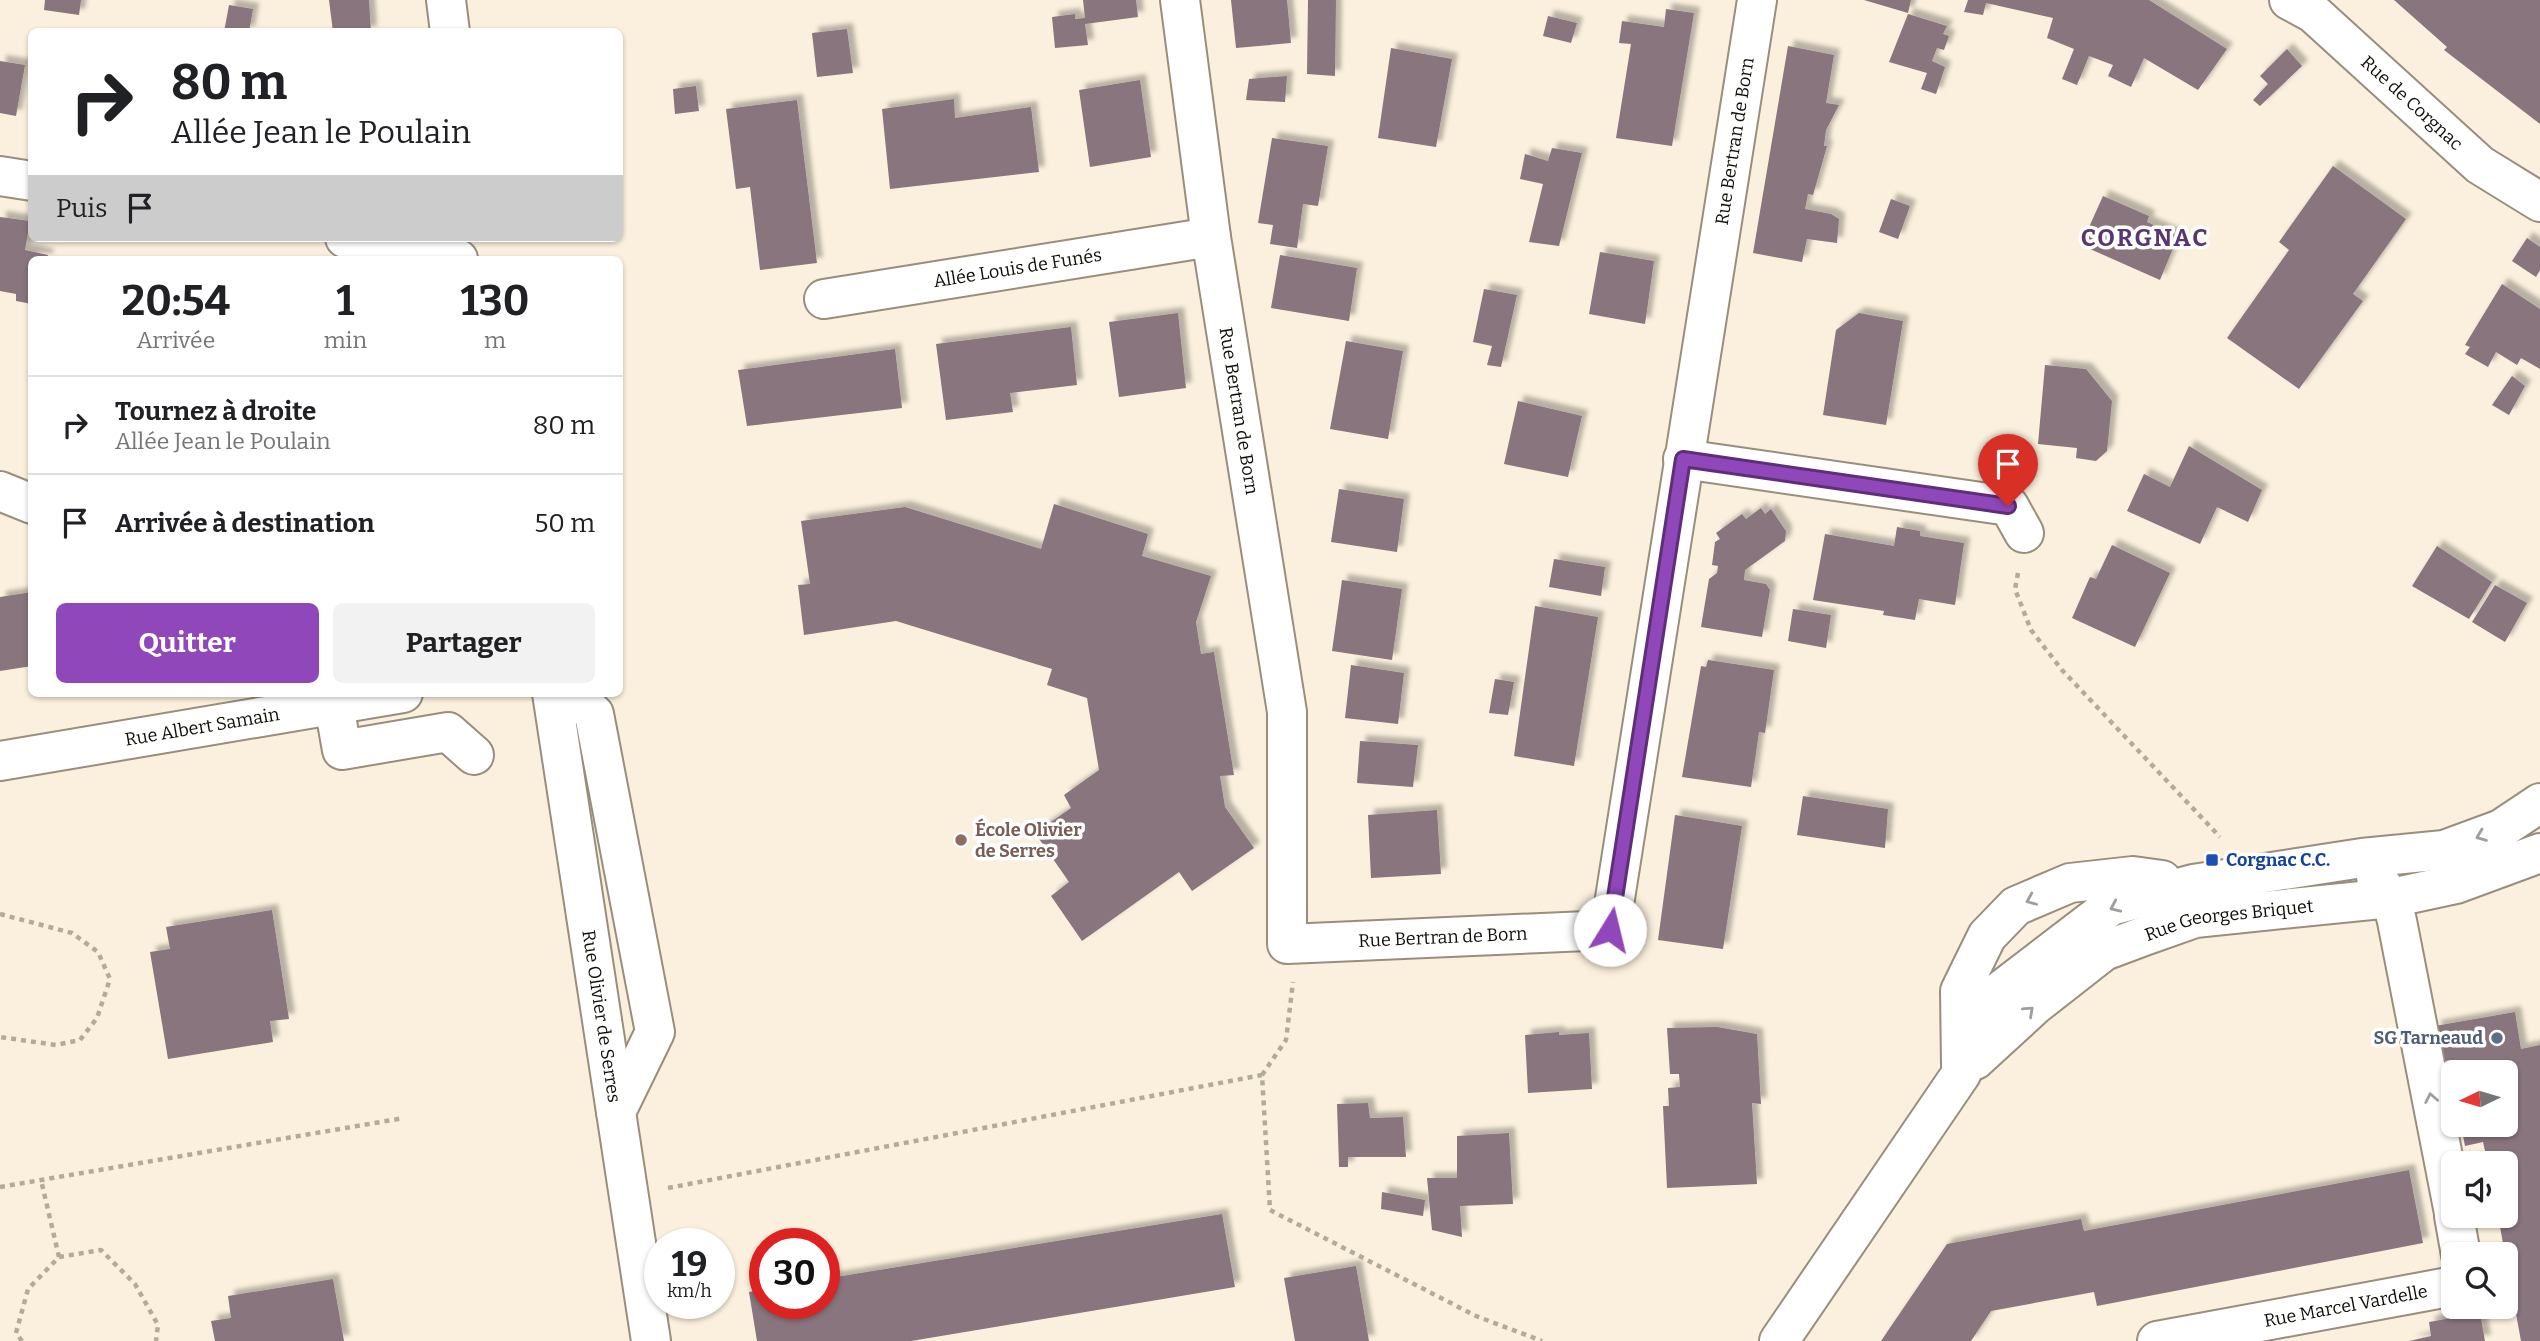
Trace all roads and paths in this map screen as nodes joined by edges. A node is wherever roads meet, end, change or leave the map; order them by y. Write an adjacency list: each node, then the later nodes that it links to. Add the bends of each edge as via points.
1 (446, 0): 5 (street)
2 (1180, 0): 9 (street, Rue Bertran de Born)
3 (1757, 0): 13 (street, Rue Bertran de Born)
4 (2289, 0): 8 (street, Rue de Corgnac, via 2313,13 2480,164)
5 (450, 28)
6 (0, 176): 7 (street)
7 (28, 180)
8 (2540, 202)
9 (1211, 237): 12 (street, Allée Louis de Funés); 30 (street, Rue Bertran de Born, via 1287,712)
10 (367, 242): 11 (street)
11 (442, 256)
12 (824, 299)
13 (1683, 459): 16 (street, via 2008,506); 30 (street, Rue Bertran de Born, via 1610,930)
14 (0, 491): 15 (street)
15 (28, 502)
16 (2024, 533): 26 (path, via 2015,589 2031,630 2062,670)
17 (380, 697): 20 (street, Rue Albert Samain)
18 (553, 697): 34 (street, Rue Olivier de Serres)
19 (575, 697): 34 (street, via 594,714 655,1032)
20 (334, 705): 21 (street, via 342,750 448,732); 22 (street, Rue Albert Samain)
21 (474, 755)
22 (0, 761)
23 (2540, 803): 25 (street, Rue Georges Briquet, one-way to 25, via 2501,829 2444,850)
24 (2540, 853): 28 (street, Rue Georges Briquet, via 2456,884)
25 (2362, 858): 26 (street, Rue Georges Briquet); 28 (street)
26 (2255, 873): 27 (street, Rue Georges Briquet)
27 (2193, 884): 32 (street, Rue Georges Briquet, one-way to 32, via 2111,906 2000,991); 32 (street, one-way to 32, via 2133,876 2070,883 2016,906 1987,936 1960,991)
28 (2391, 898): 32 (street, Rue Georges Briquet, one-way to 28, via 2035,1005 2104,951 2195,918); 36 (street, one-way to 28)
29 (0, 914): 31 (path, via 72,933 98,952 110,979 97,1018 79,1040 56,1045)
30 (1287, 944): 33 (path, via 1295,968 1286,1040)
31 (0, 1037)
32 (1961, 1074): 46 (street, Rue Georges Briquet)
33 (1262, 1075): 39 (path); 45 (path, via 1270,1210 1476,1317)
34 (616, 1111): 39 (street, Rue Olivier de Serres)
35 (404, 1118): 37 (path)
36 (2441, 1151)
37 (41, 1180): 38 (path); 40 (path)
38 (0, 1187)
39 (629, 1195): 44 (street, Rue Olivier de Serres)
40 (59, 1257): 42 (path, via 28,1289 16,1333); 43 (path, via 101,1250 135,1284 158,1325)
41 (2441, 1288): 47 (street, Rue Marcel Vardelle)
42 (22, 1341)
43 (156, 1341)
44 (651, 1341)
45 (1542, 1341)
46 (1779, 1341)
47 (2157, 1341)

